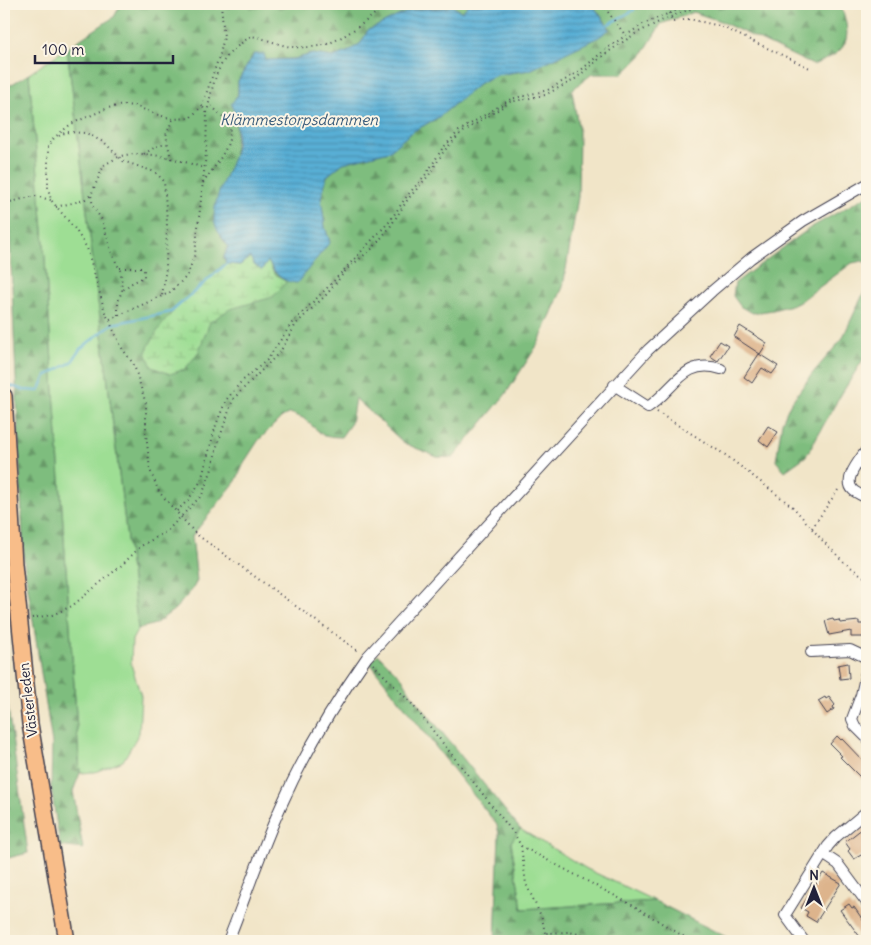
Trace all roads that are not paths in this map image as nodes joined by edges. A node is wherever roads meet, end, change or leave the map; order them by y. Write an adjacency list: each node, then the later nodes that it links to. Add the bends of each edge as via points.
1 (867, 184): 3 (street, via 803,221 751,258 648,350)
2 (721, 369): 3 (street, via 713,366 694,368 683,374 648,407)
3 (614, 385): 17 (street, via 367,658 347,686 311,746 281,806)
4 (4, 396): 16 (highway, Västerleden, via 14,564 30,724)
5 (867, 449): 6 (street, via 849,484)
6 (867, 498)
7 (4, 512): 15 (highway, Västerleden, via 23,725)
8 (810, 652): 9 (street, via 850,650)
9 (867, 658)
10 (867, 668): 11 (street, via 852,719)
11 (867, 738)
12 (867, 811): 13 (street, via 836,837)
13 (823, 854): 14 (street, via 838,864); 18 (street, via 786,915)
14 (867, 903)
15 (60, 941)
16 (67, 941)
17 (228, 941)
18 (804, 941)

